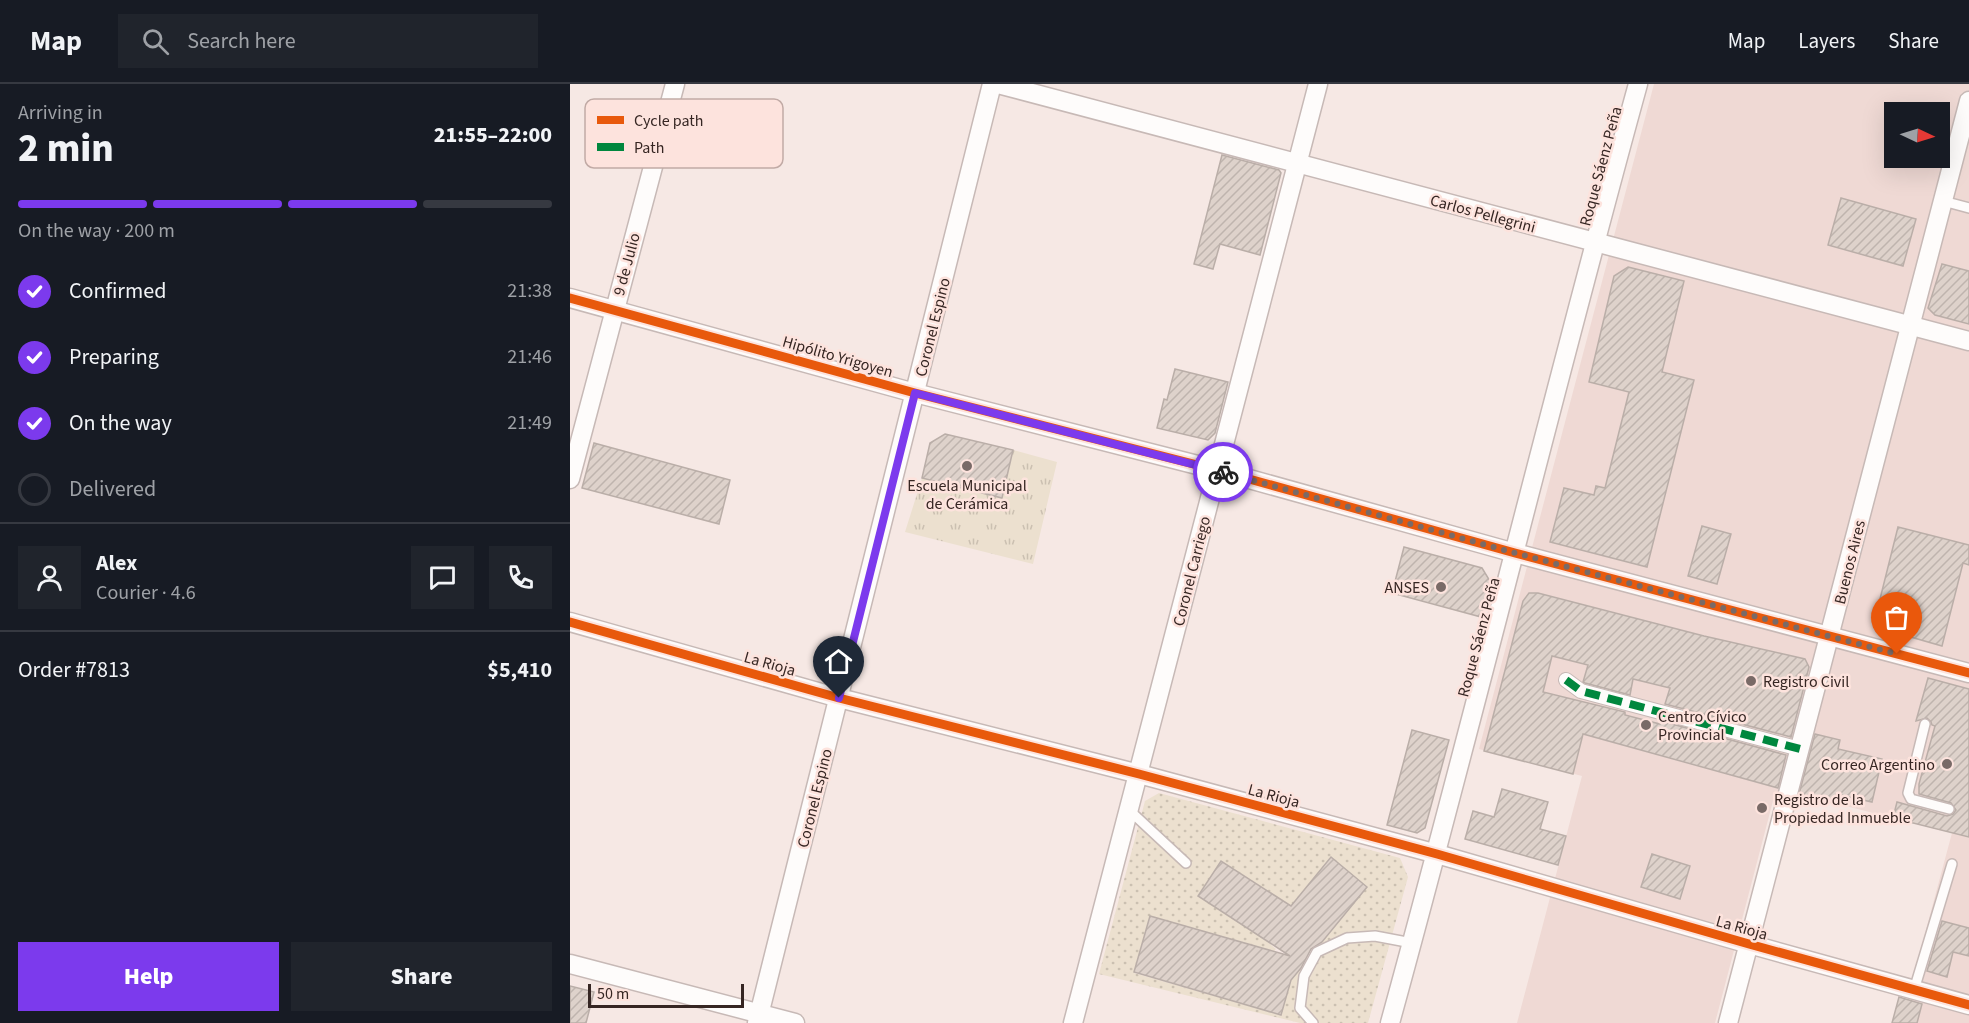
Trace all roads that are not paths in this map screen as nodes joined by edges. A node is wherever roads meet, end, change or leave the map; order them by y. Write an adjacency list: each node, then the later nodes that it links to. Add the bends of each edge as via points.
1 (675, 84): 6 (street, 9 de Julio)
2 (992, 84): 17 (street, Coronel Espino)
3 (998, 84): 8 (street, Carlos Pellegrini)
4 (1318, 84): 8 (street, Coronel Carriego)
5 (1638, 84): 12 (street, Roque Sáenz Peña)
6 (671, 99)
7 (1969, 101): 10 (street, Buenos Aires)
8 (1298, 163): 12 (street, Carlos Pellegrini); 18 (street, Coronel Carriego)
9 (652, 168): 14 (street, 9 de Julio)
10 (1943, 201): 11 (lane); 15 (street, Buenos Aires)
11 (1969, 207)
12 (1595, 242): 15 (street, Carlos Pellegrini); 20 (street, Roque Sáenz Peña)
13 (570, 298): 14 (street, Hipólito Yrigoyen)
14 (614, 309): 17 (street, Hipólito Yrigoyen); 19 (street, 9 de Julio)
15 (1911, 326): 16 (street, Carlos Pellegrini); 22 (street, Buenos Aires)
16 (1969, 341)
17 (915, 393): 18 (street, Hipólito Yrigoyen); 25 (street, Coronel Espino)
18 (1217, 470): 20 (street, Hipólito Yrigoyen); 28 (street, Coronel Carriego)
19 (570, 478)
20 (1515, 553): 22 (street, Hipólito Yrigoyen); 31 (street, Roque Sáenz Peña)
21 (570, 622): 25 (street, La Rioja)
22 (1830, 637): 23 (street, Hipólito Yrigoyen); 27 (street, Buenos Aires)
23 (1969, 673)
24 (1566, 680): 27 (street, via 1581,691)
25 (839, 698): 28 (street, La Rioja); 39 (street, Coronel Espino)
26 (1925, 724): 29 (lane, via 1908,793 1911,799)
27 (1800, 749): 35 (street, Buenos Aires)
28 (1139, 774): 30 (street, Coronel Carriego); 31 (street, La Rioja)
29 (1950, 809)
30 (1129, 810): 32 (lane); 41 (street, Coronel Carriego)
31 (1437, 854): 34 (street, Roque Sáenz Peña); 35 (street, La Rioja)
32 (1186, 863)
33 (1952, 864): 37 (lane)
34 (1412, 943): 42 (lane, via 1376,936 1347,938 1317,952 1304,976 1300,1008); 43 (street, Roque Sáenz Peña)
35 (1749, 944): 37 (street, La Rioja); 44 (street, Buenos Aires)
36 (570, 964): 39 (street)
37 (1914, 990): 38 (street, La Rioja)
38 (1969, 1005)
39 (758, 1018): 40 (street)
40 (795, 1023)
41 (1073, 1023)
42 (1312, 1023)
43 (1390, 1023)
44 (1728, 1023)

